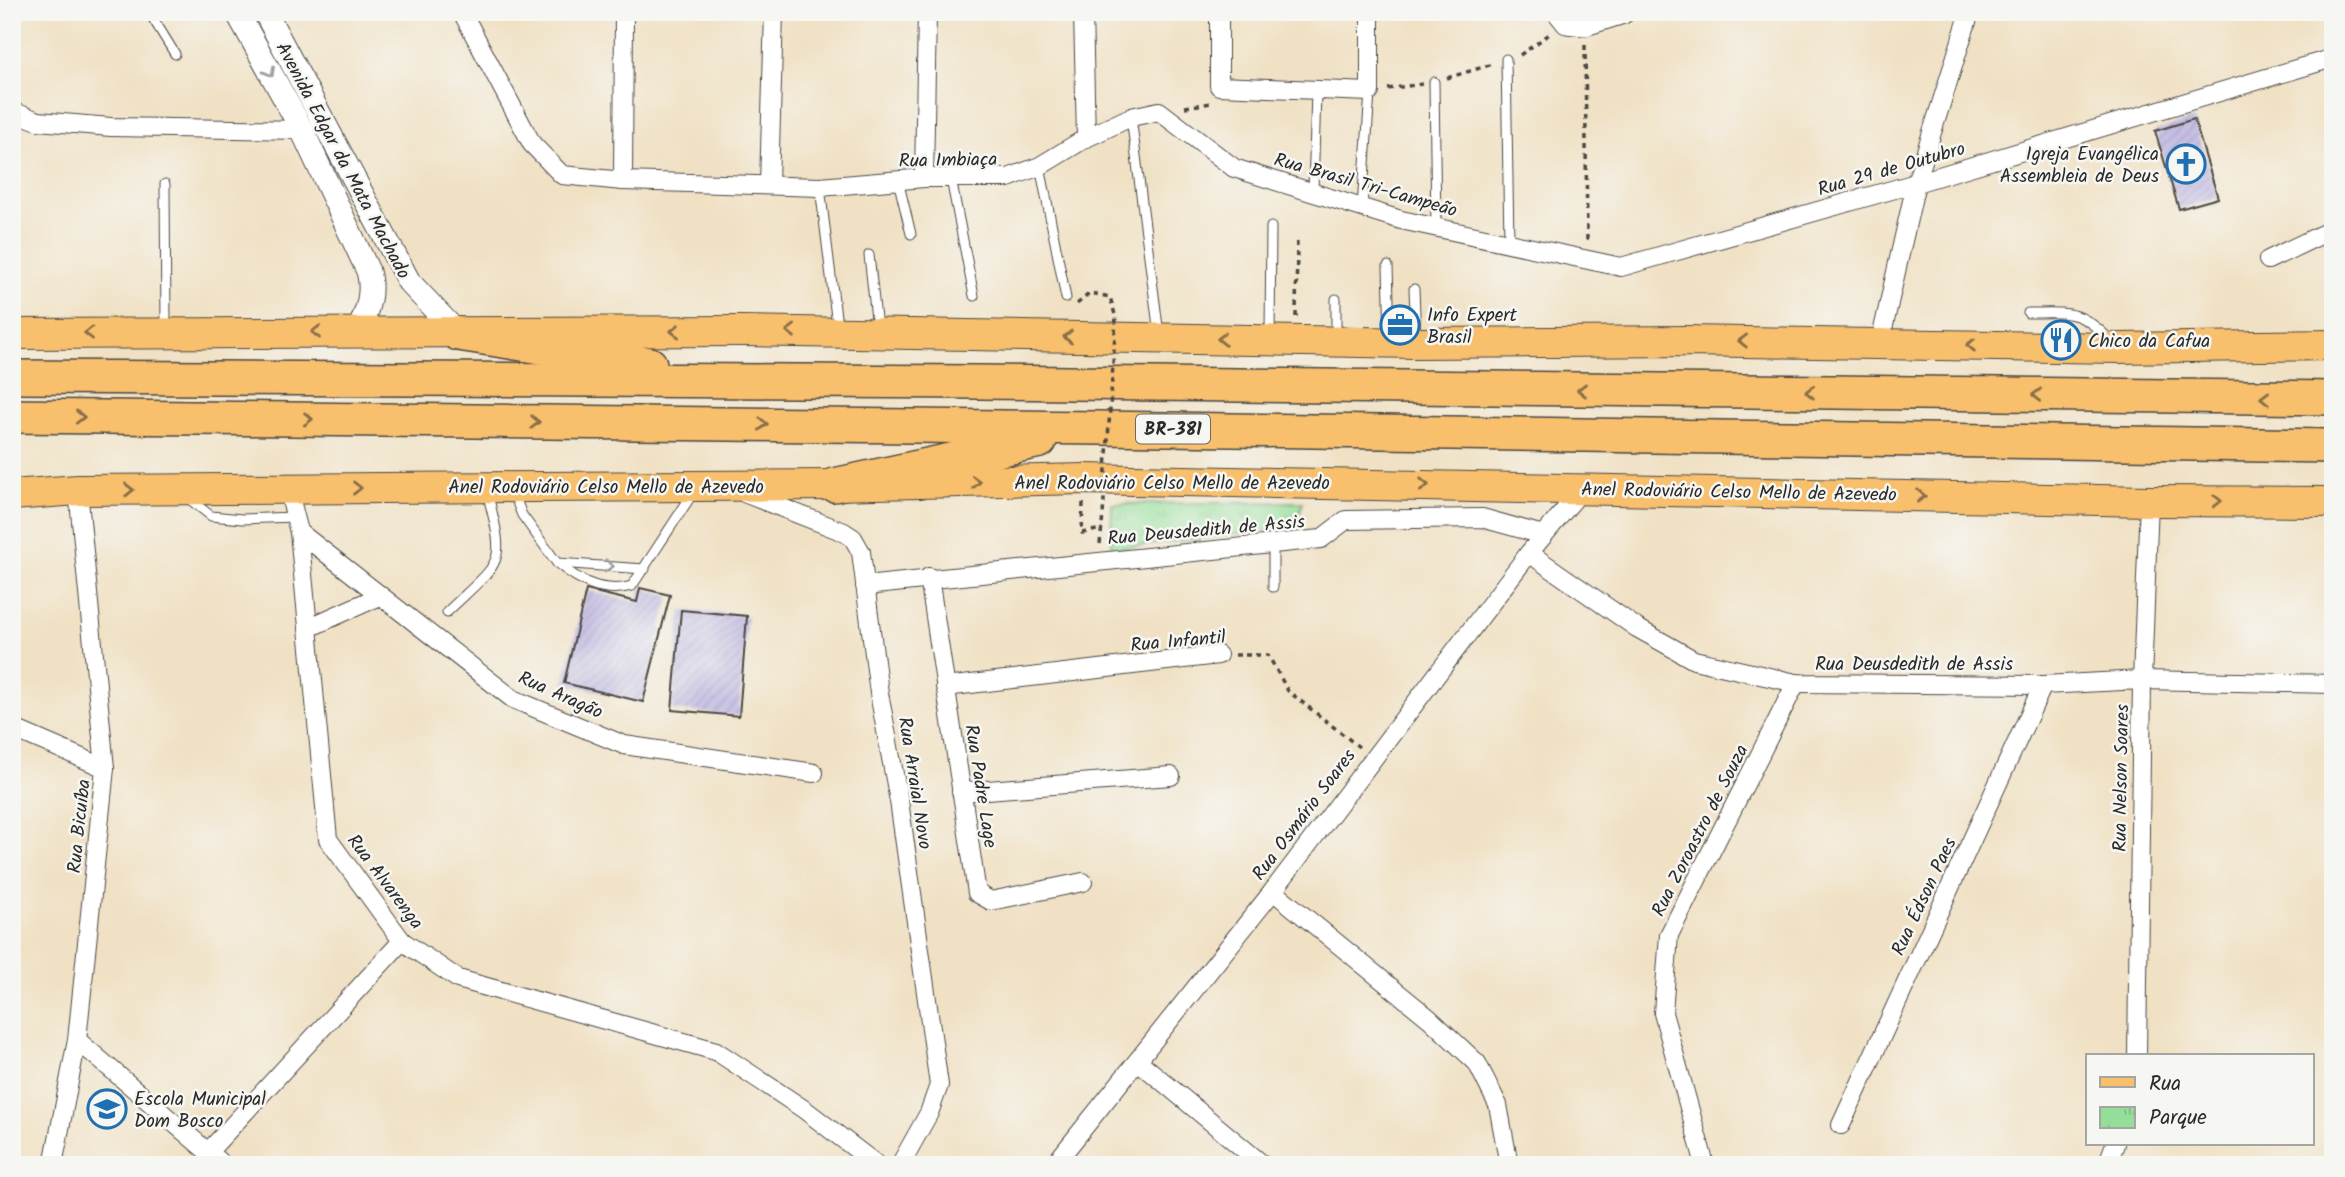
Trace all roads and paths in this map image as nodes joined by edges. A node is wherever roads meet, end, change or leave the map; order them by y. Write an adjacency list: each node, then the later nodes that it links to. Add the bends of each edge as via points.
1 (149, 12): 14 (lane)
2 (237, 12): 24 (street, Avenida Edgar da Mata Machado, one-way to 24)
3 (265, 12): 59 (street, Avenida Edgar da Mata Machado, via 409,282)
4 (462, 12): 30 (street, Rua Imbiaça, via 532,144 562,175)
5 (624, 12): 30 (street)
6 (774, 12): 33 (street)
7 (927, 12): 27 (street)
8 (1083, 12): 25 (street)
9 (1219, 12): 18 (street)
10 (1370, 12): 20 (street)
11 (1623, 12): 13 (street)
12 (1970, 12): 31 (street)
13 (1570, 19): 16 (path, via 1524,54); 44 (path)
14 (175, 54)
15 (2333, 58): 31 (street, Rua 29 de Outubro)
16 (1506, 60): 17 (path); 42 (lane)
17 (1434, 82): 20 (path); 38 (lane)
18 (1219, 86): 19 (street); 22 (path, via 1217,103)
19 (1316, 92): 20 (street); 35 (lane)
20 (1370, 92): 36 (lane)
21 (12, 111): 24 (street, via 38,121 111,127)
22 (1159, 111): 23 (street, Rua Imbiaça); 35 (street, Rua Brasil Tri-Campeão, via 1234,168)
23 (1131, 117): 25 (street, Rua Imbiaça); 60 (lane)
24 (302, 130): 55 (street, Avenida Edgar da Mata Machado, via 368,271 372,286)
25 (1086, 138): 26 (street, Rua Imbiaça)
26 (1040, 166): 28 (street, Rua Imbiaça, via 1008,178); 50 (lane)
27 (924, 178): 28 (street, Rua Imbiaça); 29 (street, Rua Imbiaça)
28 (951, 179): 49 (lane)
29 (898, 180): 34 (street, Rua Imbiaça); 40 (lane)
30 (622, 181): 33 (street, Rua Imbiaça)
31 (1916, 183): 47 (street, Rua 29 de Outubro); 64 (street)
32 (165, 184): 56 (lane)
33 (769, 184): 34 (street, Rua Imbiaça)
34 (820, 187): 54 (lane)
35 (1313, 192): 36 (street, Rua Brasil Tri-Campeão)
36 (1362, 208): 38 (street, Rua Brasil Tri-Campeão)
37 (1271, 227): 61 (lane)
38 (1436, 227): 42 (street, Rua Brasil Tri-Campeão)
39 (2333, 229): 45 (street)
40 (911, 234)
41 (1297, 238): 61 (path)
42 (1509, 243): 44 (street, Rua Brasil Tri-Campeão)
43 (869, 255): 57 (lane)
44 (1588, 260): 47 (street, Rua Brasil Tri-Campeão)
45 (2269, 260)
46 (1388, 266): 63 (lane)
47 (1621, 267)
48 (1414, 289): 63 (lane)
49 (974, 296)
50 (1066, 298)
51 (1336, 299): 62 (lane)
52 (1077, 304): 75 (path, bridge, via 1090,293 1110,297 1116,318 1102,529 1082,533)
53 (2028, 313): 66 (lane, via 2071,313 2090,320)
54 (836, 317)
55 (358, 332): 56 (main road, one-way to 56); 59 (main road)
56 (166, 333): 58 (main road, one-way to 58)
57 (877, 333): 59 (main road, one-way to 59); 60 (main road, one-way to 57)
58 (12, 334)
59 (458, 334): 68 (highway)
60 (1160, 338): 61 (main road, one-way to 60)
61 (1283, 340): 62 (main road)
62 (1336, 341): 63 (main road)
63 (1403, 343): 64 (main road, one-way to 63)
64 (1880, 343): 66 (main road, one-way to 64)
65 (2333, 345): 66 (main road)
66 (2118, 348)
67 (12, 377): 68 (highway)
68 (756, 381): 69 (highway, one-way to 68)
69 (2333, 398)
70 (12, 416): 71 (highway, BR-381, one-way to 71)
71 (1100, 428): 73 (highway, BR-381); 76 (highway)
72 (2333, 446): 73 (highway, BR-381)
73 (2244, 447): 74 (highway)
74 (2333, 462)
75 (1085, 479): 76 (main road, Anel Rodoviário Celso Mello de Azevedo, one-way to 75); 80 (main road, Anel Rodoviário Celso Mello de Azevedo, one-way to 80)
76 (834, 485): 77 (main road, Anel Rodoviário Celso Mello de Azevedo)
77 (712, 486): 78 (main road, Anel Rodoviário Celso Mello de Azevedo); 91 (lane, via 679,511); 93 (street, Rua Arraial Novo, via 853,538 861,552)
78 (498, 487): 79 (main road, Anel Rodoviário Celso Mello de Azevedo, one-way to 78); 90 (lane); 96 (lane, via 499,555 491,570)
79 (288, 488): 81 (main road, Anel Rodoviário Celso Mello de Azevedo); 86 (street, Rua Alvarenga)
80 (1584, 488): 84 (main road, Anel Rodoviário Celso Mello de Azevedo, one-way to 84); 87 (street, Rua Osmário Soares)
81 (178, 489): 82 (main road, Anel Rodoviário Celso Mello de Azevedo, one-way to 81); 86 (lane, via 211,516)
82 (78, 490): 83 (main road, Anel Rodoviário Celso Mello de Azevedo); 106 (street, Rua Bicuíba)
83 (12, 495)
84 (2149, 501): 85 (main road, Anel Rodoviário Celso Mello de Azevedo, one-way to 85); 99 (street, Rua Nelson Soares)
85 (2333, 502)
86 (297, 524): 95 (street, Rua Aragão); 97 (street, Rua Alvarenga)
87 (1544, 535): 88 (street, Rua Deusdedith de Assis, via 1482,519 1346,520 1321,539); 89 (street, Rua Osmário Soares)
88 (1273, 542): 92 (street, Rua Deusdedith de Assis); 94 (lane)
89 (1529, 553): 100 (street, Rua Deusdedith de Assis, via 1637,628 1694,660); 105 (street, Rua Osmário Soares)
90 (557, 563): 91 (lane, one-way to 91); 91 (lane, via 578,581 620,589 632,586)
91 (645, 569)
92 (929, 577): 93 (street, Rua Deusdedith de Assis); 103 (street, Rua Padre Lage)
93 (865, 586): 122 (street, Rua Arraial Novo, via 939,1085)
94 (1273, 587)
95 (380, 596): 97 (street); 107 (street, Rua Aragão, via 513,699 624,745)
96 (447, 612)
97 (308, 628): 112 (street, Rua Alvarenga, via 328,839)
98 (1218, 655): 103 (street, Rua Infantil); 105 (path, Rua Infantil, via 1268,655 1288,691)
99 (2142, 680): 101 (street, Rua Deusdedith de Assis); 102 (street, Rua Deusdedith de Assis); 114 (street, Rua Nelson Soares)
100 (1796, 683): 102 (street, Rua Deusdedith de Assis); 126 (street, Rua Zoroastro de Souza, via 1669,935 1663,1013)
101 (2333, 684)
102 (2043, 685): 116 (street, Rua Édson Paes)
103 (945, 687): 109 (street, Rua Padre Lage)
104 (12, 728): 106 (street)
105 (1372, 757): 111 (street, Rua Osmário Soares)
106 (105, 768): 113 (street, Rua Bicuíba)
107 (814, 773)
108 (1171, 776): 109 (street)
109 (961, 792): 110 (street, Rua Padre Lage, via 977,893 991,901)
110 (1083, 881)
111 (1273, 891): 115 (street, Rua Osmário Soares); 125 (street, via 1430,1018 1477,1063 1497,1105)
112 (402, 941): 118 (street); 121 (street, Rua Alvarenga, via 458,979 716,1051)
113 (77, 1041): 118 (street); 119 (street, Rua Bicuíba)
114 (2137, 1054)
115 (1138, 1061): 123 (street, Rua Osmário Soares); 124 (street)
116 (1841, 1125)
117 (2114, 1146): 127 (street)
118 (209, 1151): 120 (street)
119 (53, 1165)
120 (223, 1165)
121 (877, 1165)
122 (900, 1165)
123 (1054, 1165)
124 (1263, 1165)
125 (1509, 1165)
126 (1705, 1165)
127 (2108, 1165)

